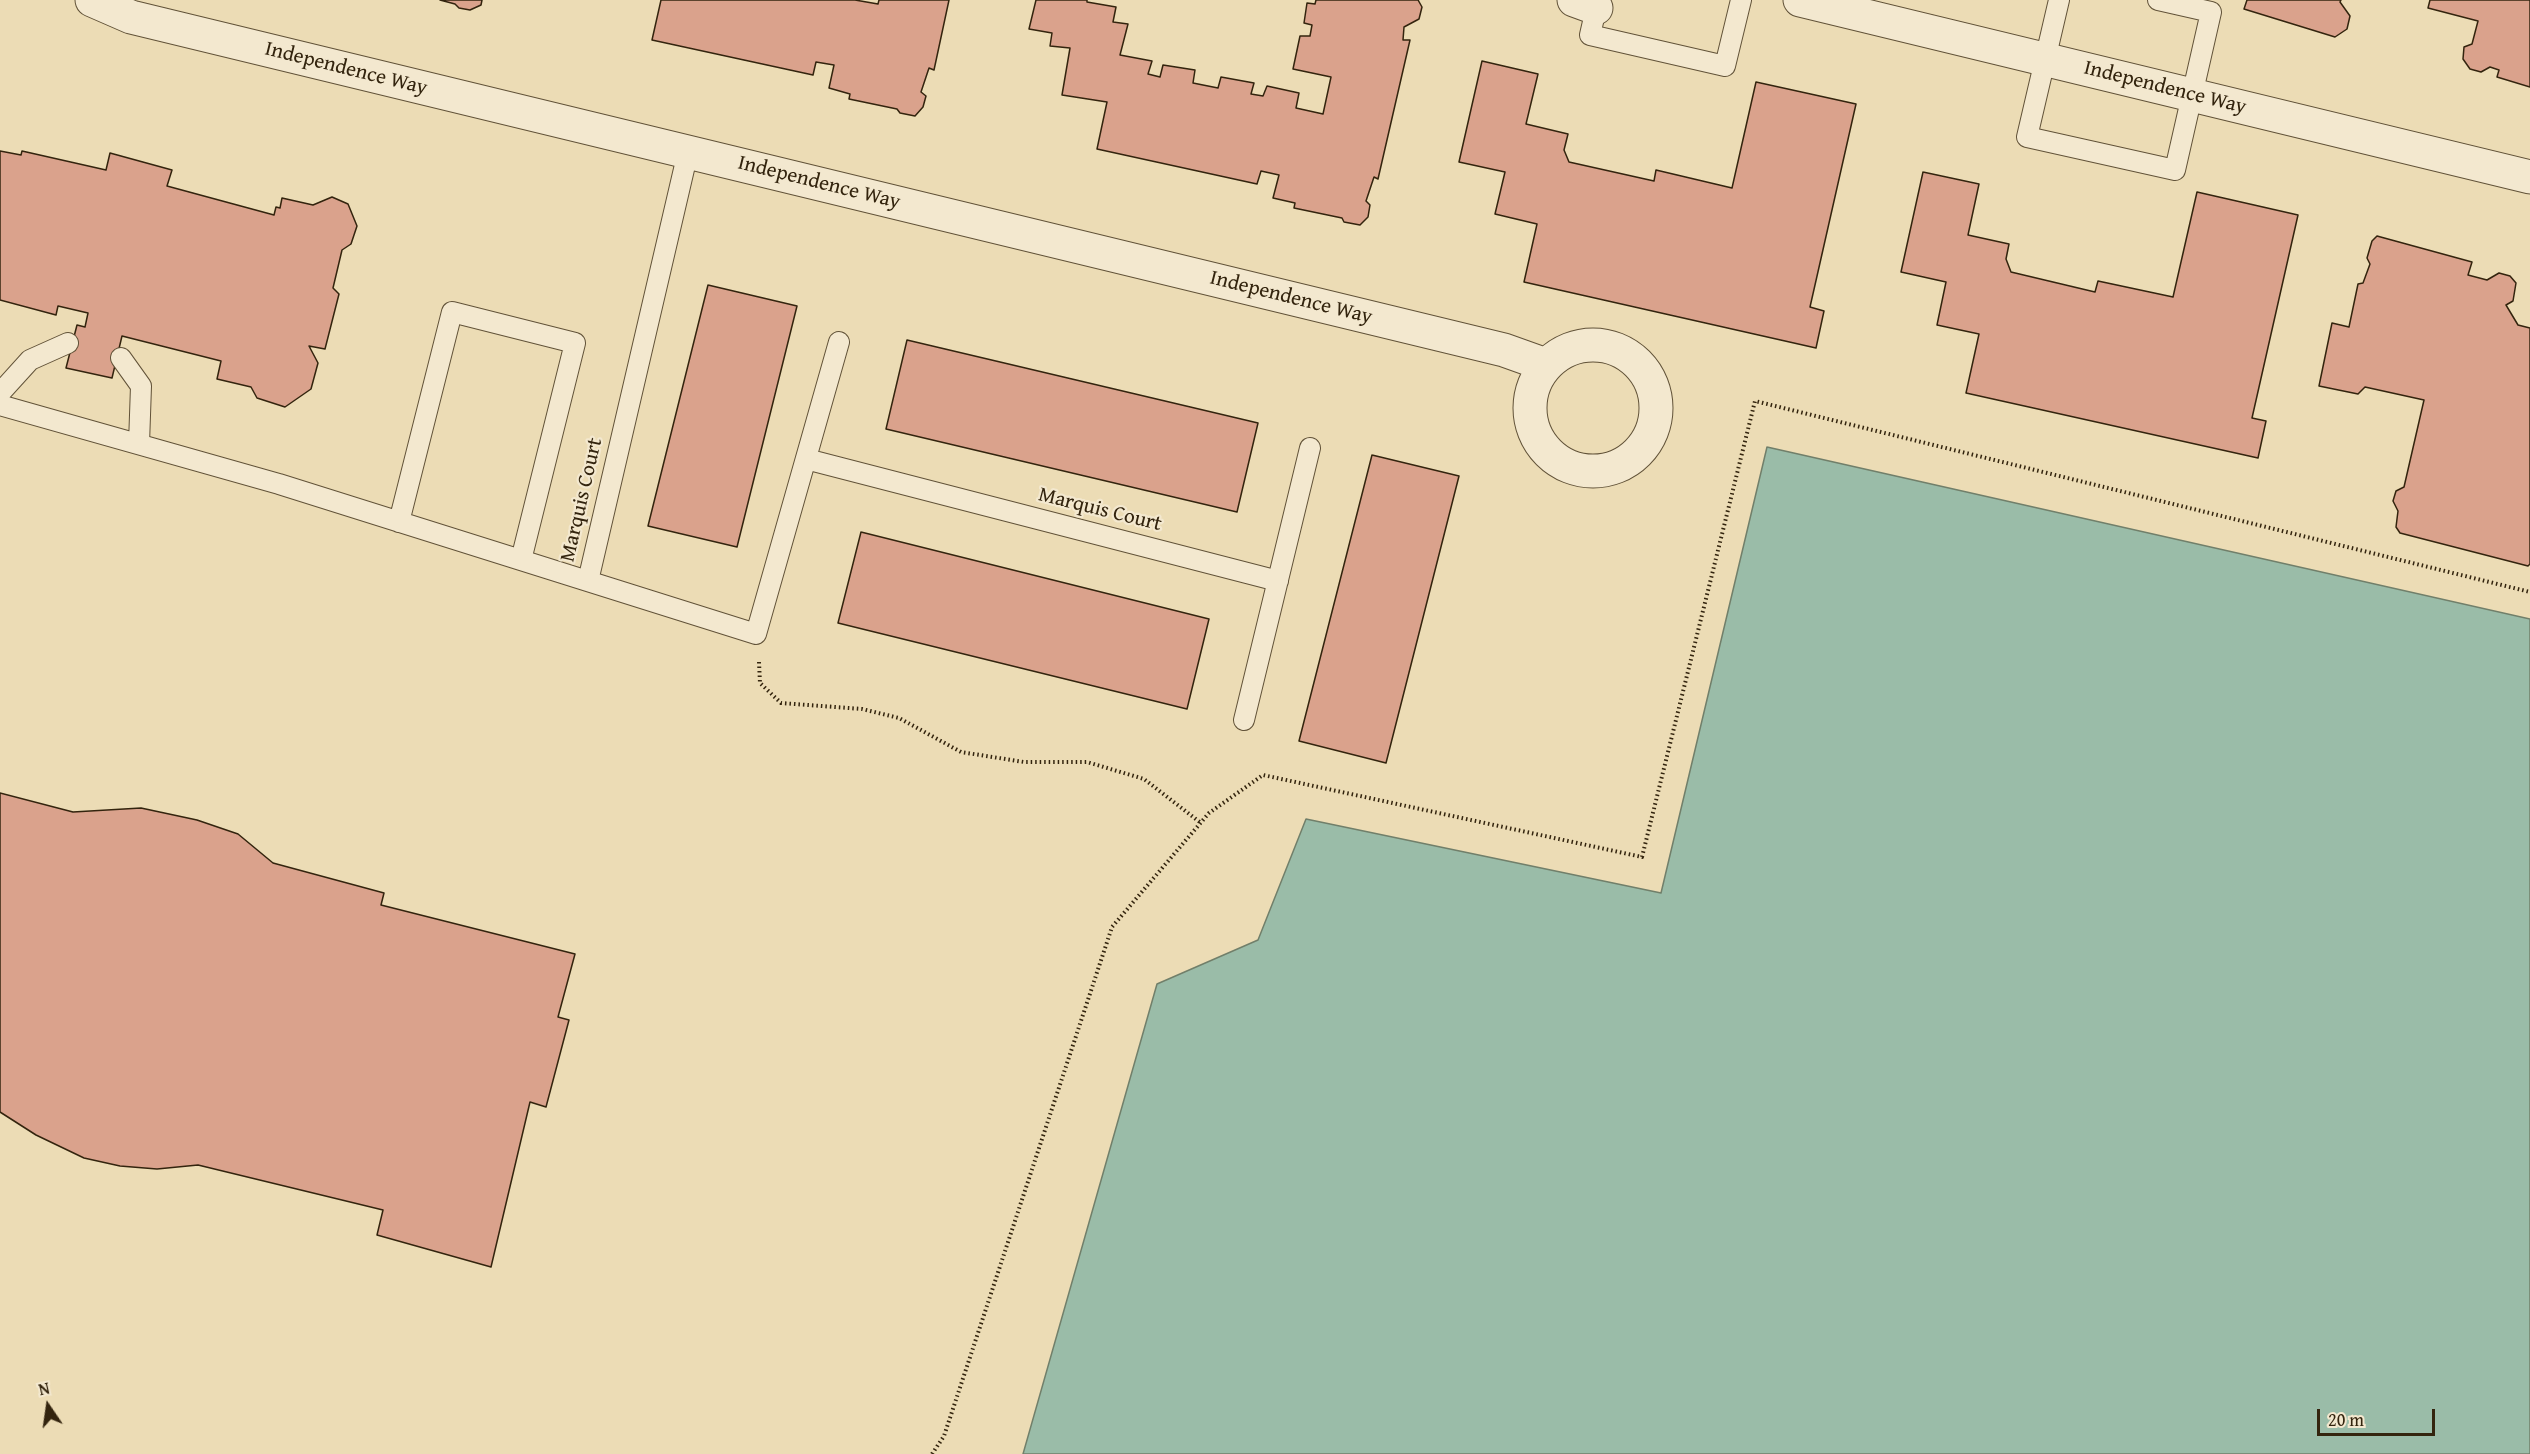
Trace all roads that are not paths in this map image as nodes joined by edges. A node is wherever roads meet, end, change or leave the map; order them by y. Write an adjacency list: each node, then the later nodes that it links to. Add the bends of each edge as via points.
1 (92, 0): 9 (street, Independence Way, via 131,17)
2 (1741, 0): 6 (lane, via 1725,66 1590,35)
3 (1800, 0): 7 (street, Independence Way)
4 (2059, 0): 7 (lane)
5 (2158, 0): 8 (lane, via 2211,12)
6 (1589, 3)
7 (2045, 59): 8 (street, Independence Way); 8 (lane, via 2027,137 2175,170)
8 (2192, 95): 10 (street, Independence Way)
9 (688, 152): 14 (street, Independence Way, via 1504,350); 22 (lane, Marquis Court)
10 (2530, 177)
11 (838, 342): 19 (lane)
12 (68, 344): 15 (lane, via 30,360)
13 (121, 358): 17 (lane, via 141,386)
14 (1546, 365)
15 (0, 393)
16 (0, 405): 17 (lane)
17 (139, 444): 20 (lane)
18 (1310, 448): 23 (lane)
19 (806, 459): 22 (lane, Marquis Court, via 756,634); 23 (lane, Marquis Court)
20 (399, 522): 21 (lane); 21 (lane, via 452,312 575,343)
21 (521, 560): 22 (lane)
22 (588, 581)
23 (1278, 581): 24 (lane)
24 (1244, 720)

